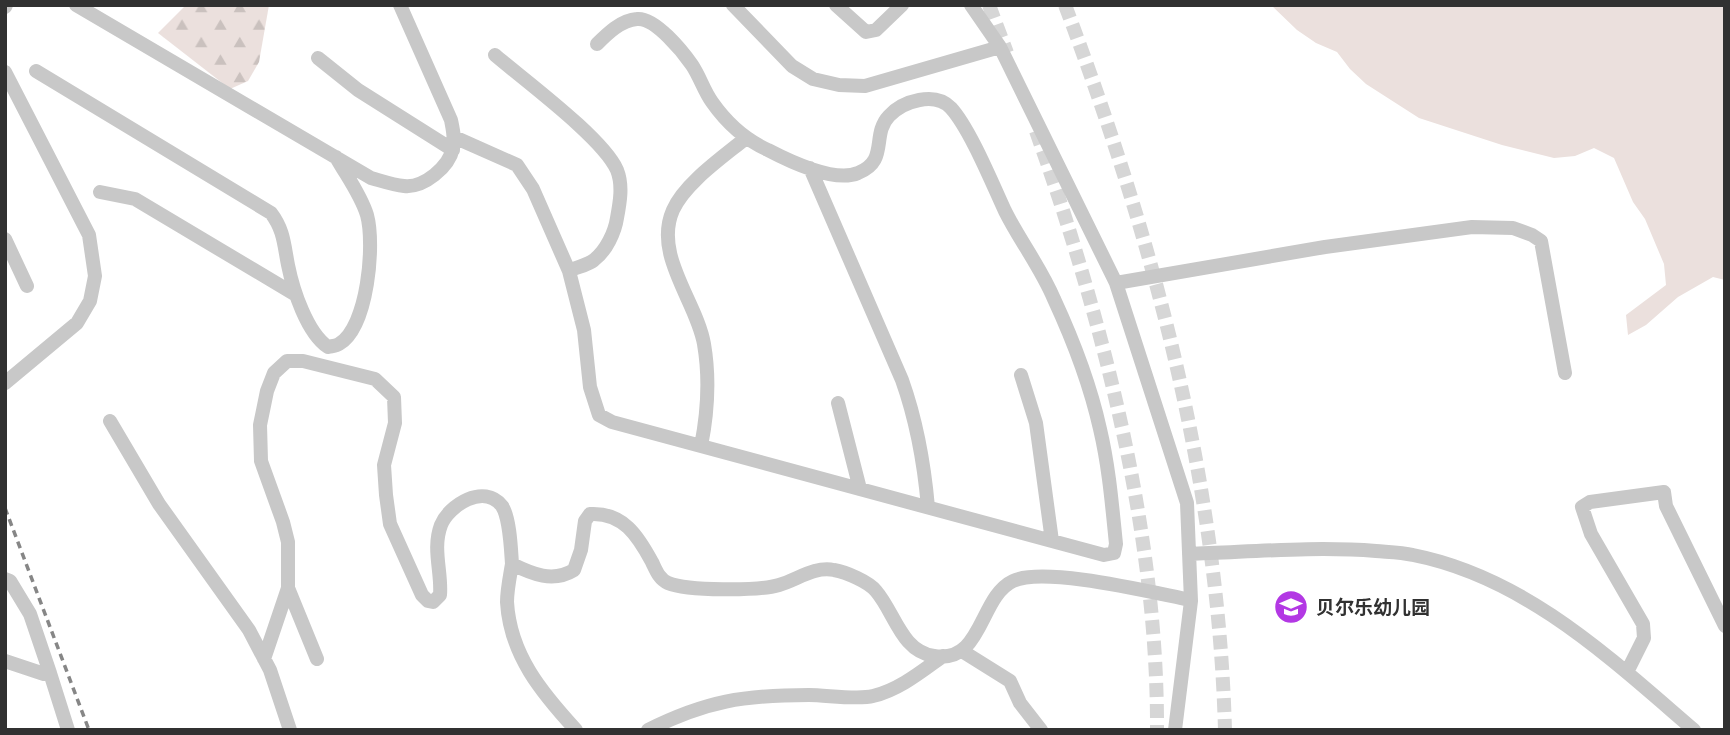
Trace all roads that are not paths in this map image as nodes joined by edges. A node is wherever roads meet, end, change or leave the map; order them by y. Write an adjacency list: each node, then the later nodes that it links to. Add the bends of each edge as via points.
1 (76, 5): 15 (street)
2 (400, 5): 14 (street, via 451,120)
3 (733, 5): 8 (street, via 792,66 813,79 839,85 864,86)
4 (836, 5): 5 (street, via 866,32 876,30)
5 (902, 5)
6 (971, 5): 8 (street)
7 (597, 44): 13 (street, via 615,27 637,19 648,22 674,43 713,103)
8 (1000, 47): 20 (street)
9 (495, 55): 19 (street, via 593,139 617,169 620,200 609,242 595,260)
10 (318, 58): 14 (street, via 358,90)
11 (36, 71): 22 (street, via 271,213 286,241)
12 (5, 72): 25 (street, via 89,235 95,276 90,301 77,323)
13 (746, 138): 16 (street); 28 (street, via 694,182 673,208 668,226 680,284 704,341 709,393)
14 (454, 144): 15 (street, via 445,166 406,187 371,178); 19 (street, via 517,164)
15 (336, 157): 22 (street, via 367,214 372,246 366,292 351,332 328,347 313,332)
16 (810, 168): 30 (street, via 914,413 925,463); 31 (street, via 839,175 861,172 872,165 889,116 925,99 943,101 951,108 1054,297 1100,427 1114,553 1104,555)
17 (100, 192): 22 (street, via 135,199)
18 (5, 239): 21 (street)
19 (569, 271): 28 (street, via 599,415)
20 (1116, 284): 23 (street, via 1325,247 1472,227 1513,228 1541,242); 32 (street, via 1187,503)
21 (27, 286)
22 (296, 295)
23 (1565, 373)
24 (1021, 375): 31 (street, via 1036,423)
25 (5, 383)
26 (838, 403): 29 (street)
27 (110, 421): 40 (street, via 159,504 249,630)
28 (701, 446): 29 (street)
29 (860, 489): 30 (street)
30 (928, 507): 31 (street)
31 (1052, 541)
32 (1189, 554): 36 (street); 43 (street, via 1343,549 1412,555 1484,576 1549,611)
33 (512, 564): 35 (street, via 511,537 502,506 490,498 472,497 452,508 441,525 436,554 440,595 428,601 390,524 384,465 395,422 394,397 375,379 287,361 274,373 260,425 261,460 288,542); 39 (street, via 532,574 558,578 574,570 585,521 590,514 604,513 622,522 640,541 668,583 686,587 778,586 820,569 836,570 874,588 913,646); 47 (street, via 507,602 517,648 531,677)
34 (5, 579): 44 (street, via 30,614)
35 (288, 588): 40 (street); 41 (street)
36 (1191, 600): 38 (street, via 1096,581 1034,577 1013,581 996,595 972,642); 50 (street)
37 (1725, 626): 43 (street, via 1666,506 1664,492 1590,502 1582,507 1591,534 1643,624 1644,638)
38 (962, 651): 39 (street); 49 (street, via 1010,681)
39 (943, 656): 48 (street, via 901,684 872,696 727,699)
40 (264, 659): 46 (street)
41 (317, 659)
42 (5, 661): 44 (street)
43 (1627, 672): 51 (street)
44 (50, 673): 45 (street)
45 (68, 730)
46 (290, 730)
47 (576, 730)
48 (648, 730)
49 (1041, 730)
50 (1175, 730)
51 (1694, 730)

